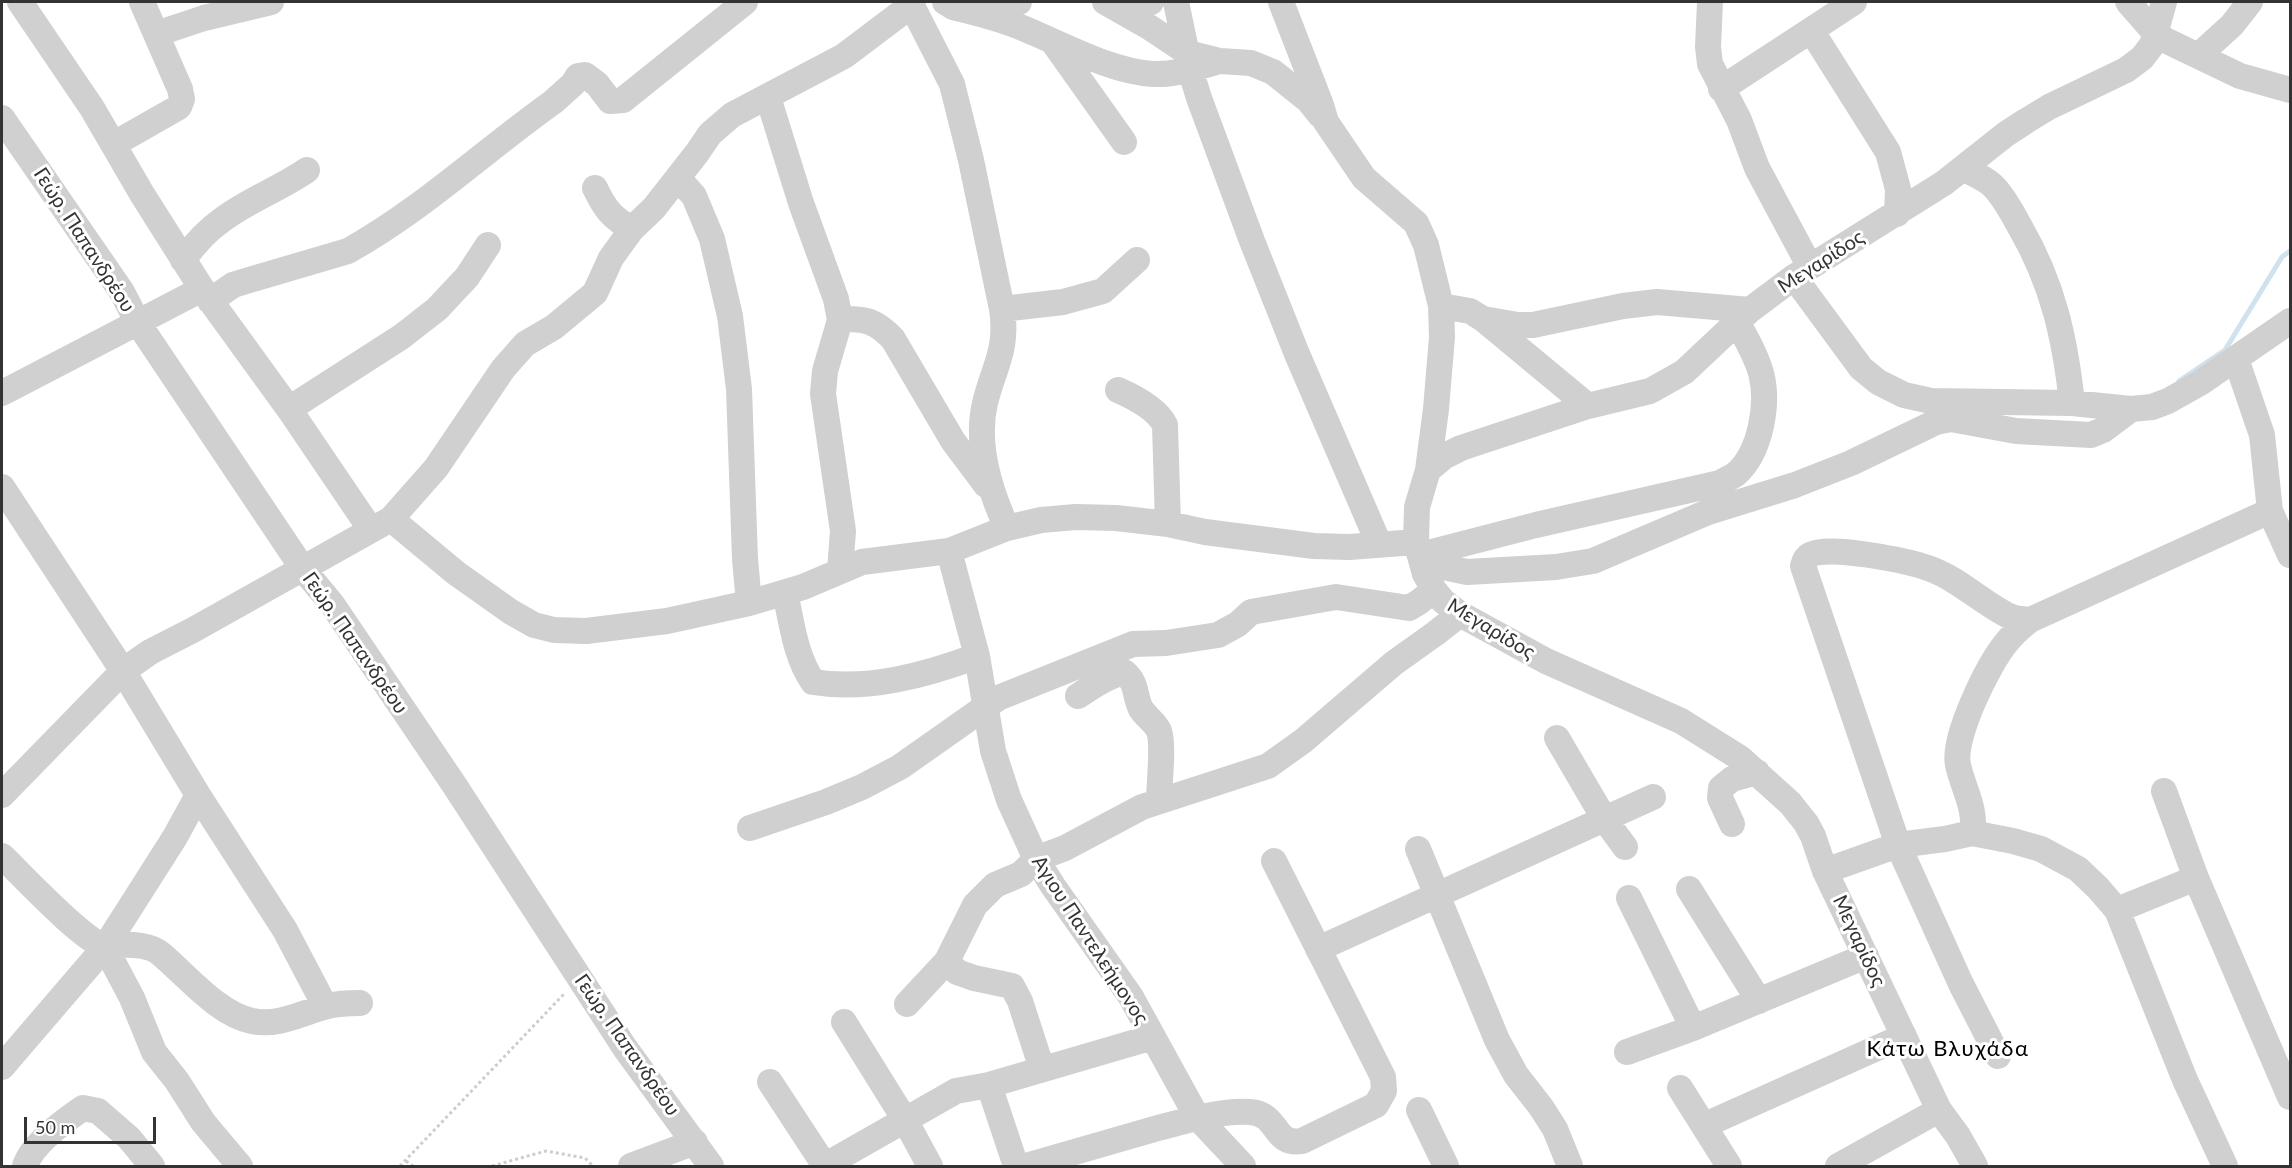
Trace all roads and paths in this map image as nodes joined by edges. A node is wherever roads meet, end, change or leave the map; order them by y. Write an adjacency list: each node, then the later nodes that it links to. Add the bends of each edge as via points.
1 (20, 2): 32 (street)
2 (142, 2): 20 (street)
3 (271, 2): 20 (street)
4 (745, 2): 44 (street, via 623,100 610,101 597,84 585,75 579,76 553,102 444,186 348,251)
5 (912, 2): 27 (street, via 844,56); 46 (street, via 952,84)
6 (1019, 2): 16 (street)
7 (1107, 2): 8 (street); 23 (street, via 1149,27)
8 (1151, 2)
9 (1176, 2): 23 (street)
10 (1281, 2): 29 (street)
11 (1710, 2): 25 (street, via 1710,64)
12 (1854, 2): 18 (street)
13 (2128, 2): 19 (street)
14 (2164, 2): 19 (street, Μεγαρίδος)
15 (2250, 2): 17 (street)
16 (955, 6): 21 (street)
17 (2232, 25): 22 (street); 24 (street)
18 (1811, 30): 25 (street); 38 (street, via 1888,152 1898,189)
19 (2156, 33): 22 (street); 30 (street, Μεγαρίδος, via 2142,58 2126,70 2049,107)
20 (156, 34): 32 (street, via 180,88 179,107)
21 (1051, 40): 23 (street, via 1091,57 1153,74); 31 (street)
22 (2199, 55): 24 (street)
23 (1189, 61): 29 (street, via 1251,63 1273,72 1308,100); 67 (street, via 1289,334)
24 (2240, 76): 26 (street)
25 (1721, 89): 43 (street, via 1739,120)
26 (2290, 90)
27 (768, 97): 35 (street, via 732,115 710,134); 49 (street)
28 (2, 118): 51 (street, Γεώρ. Παπανδρέου, via 123,292)
29 (1326, 122): 45 (street, via 1364,178 1416,223 1426,245)
30 (2006, 134): 34 (street, Μεγαρίδος); 37 (street, via 1996,167)
31 (1124, 142)
32 (114, 144): 41 (street)
33 (307, 170): 41 (street, via 222,219)
34 (1954, 176): 37 (street, via 1995,188); 38 (street, Μεγαρίδος)
35 (678, 178): 39 (street); 75 (street, via 694,196 712,238 730,316 739,388)
36 (595, 188): 39 (street, via 604,208)
37 (2005, 201): 55 (street, via 2035,253 2055,302)
38 (1897, 214): 43 (street, Μεγαρίδος)
39 (632, 229): 64 (street, via 611,258 595,293 554,327 525,344 503,369 436,468)
40 (488, 245): 57 (street, via 437,309 401,337)
41 (183, 260): 44 (street)
42 (1137, 260): 46 (street, via 1103,291 1063,302)
43 (1802, 272): 47 (street, Μεγαρίδος); 55 (street, via 1839,340 1861,368 1904,395 1931,401)
44 (206, 295): 51 (street); 57 (street)
45 (1441, 306): 48 (street, via 1470,311); 59 (street, via 1440,370)
46 (1002, 309): 61 (street, via 1003,346 984,404 982,432)
47 (1744, 316): 48 (street, via 1657,302 1533,325); 56 (street, Μεγαρίδος, via 1669,381 1650,391); 68 (street, via 1748,342 1761,375 1764,409 1760,434 1737,473 1720,483)
48 (1483, 319): 56 (street)
49 (840, 320): 61 (street, via 870,322 894,339 953,441); 72 (street, via 825,370 823,394 843,531)
50 (2290, 321): 52 (street)
51 (138, 323): 54 (street); 71 (street, Γεώρ. Παπανδρέου)
52 (2236, 359): 58 (street, via 2168,401); 62 (street, via 2262,435)
53 (1118, 390): 63 (street, via 1146,406 1165,425)
54 (2, 393)
55 (2072, 403): 58 (street)
56 (1588, 406): 59 (street, Μεγαρίδος, via 1461,448)
57 (289, 409): 64 (street)
58 (2131, 409): 68 (street, via 2091,435 2016,432 1951,418 1936,422 1851,463 1708,512 1593,561 1467,572 1443,567)
59 (1428, 470): 68 (street, Μεγαρίδος, via 1417,507)
60 (2, 487): 79 (street)
61 (992, 495): 65 (street); 66 (street)
62 (2270, 511): 70 (street); 77 (street)
63 (1168, 524): 65 (street, via 1076,517); 67 (street, via 1314,546)
64 (381, 525): 71 (street); 75 (street, via 534,625 554,630 625,627)
65 (1007, 528): 66 (street)
66 (982, 537): 69 (street)
67 (1379, 544): 68 (street)
68 (1418, 548): 73 (street, Μεγαρίδος)
69 (949, 550): 72 (street, via 862,562); 78 (street, Αγιου Παντελεήμονος)
70 (2290, 555)
71 (303, 569): 79 (street, via 150,652); 109 (street, Γεώρ. Παπανδρέου, via 332,604 455,786)
72 (840, 571): 74 (street)
73 (1434, 590): 76 (street, Μεγαρίδος); 81 (street, via 1409,608 1336,597 1251,612 1218,635 1133,644 1012,691)
74 (785, 593): 75 (street); 78 (street, via 796,644 813,682 835,685 897,679 935,672)
75 (749, 603)
76 (1460, 614): 83 (street, Μεγαρίδος, via 1546,662 1681,721); 88 (street, via 1268,766)
77 (2030, 621): 92 (street, via 2005,644 1963,727 1958,763 1971,807); 93 (street, via 2009,617 1929,568 1854,552 1819,552 1805,560 1803,566)
78 (977, 656): 81 (street, Αγιου Παντελεήμονος)
79 (123, 671): 85 (street); 86 (street)
80 (1078, 696): 88 (street, via 1117,674 1124,672 1131,677 1142,709 1159,732)
81 (987, 707): 91 (street, via 900,767 862,787); 97 (street, Αγιου Παντελεήμονος, via 993,751 1009,800)
82 (1557, 738): 89 (street)
83 (1757, 771): 90 (street, via 1732,778 1721,788 1720,798); 99 (street, Μεγαρίδος, via 1806,823)
84 (2164, 791): 100 (street)
85 (2, 795)
86 (198, 795): 105 (street); 113 (street, via 285,930)
87 (1653, 797): 89 (street)
88 (1159, 801): 97 (street)
89 (1605, 820): 94 (street); 102 (street)
90 (1732, 825)
91 (750, 828)
92 (1972, 833): 93 (street); 104 (street, via 2041,849 2078,869)
93 (1898, 846): 99 (street); 119 (street)
94 (1625, 847)
95 (1418, 849): 102 (street)
96 (2, 856): 105 (street, via 81,931)
97 (1036, 859): 108 (street, via 1021,874 996,885 975,905); 117 (street, Αγιου Παντελεήμονος, via 1131,997)
98 (1274, 861): 106 (street)
99 (1825, 871): 107 (street, Μεγαρίδος)
100 (2196, 878): 104 (street); 123 (street)
101 (1689, 889): 110 (street)
102 (1438, 893): 106 (street); 148 (street, via 1497,1040 1516,1075 1555,1129)
103 (1629, 898): 115 (street)
104 (2117, 910): 152 (street, via 2185,1080)
105 (105, 946): 113 (street, via 130,944 160,953 232,1014 253,1022 286,1019); 120 (street); 133 (street, via 154,1052)
106 (1318, 949): 128 (street, via 1383,1077 1384,1090 1376,1105 1302,1141 1292,1142 1285,1140 1265,1115 1250,1112)
107 (1866, 956): 110 (street); 116 (street, Μεγαρίδος)
108 (947, 961): 112 (street); 121 (street, via 957,972 1012,986)
109 (579, 978): 131 (street, Γεώρ. Παπανδρέου); 132 (path)
110 (1759, 1001): 115 (street)
111 (360, 1003): 113 (street)
112 (907, 1004)
113 (326, 1006)
114 (844, 1022): 129 (street)
115 (1693, 1028): 118 (street)
116 (1904, 1036): 127 (street, Μεγαρίδος); 130 (street)
117 (1153, 1037): 121 (street); 128 (street, Αγιου Παντελεήμονος)
118 (1627, 1052)
119 (1998, 1056)
120 (2, 1067)
121 (1042, 1070): 124 (street)
122 (770, 1082): 134 (street)
123 (2288, 1082)
124 (989, 1084): 129 (street, via 956,1091); 144 (street)
125 (1680, 1088): 130 (street)
126 (1419, 1110): 147 (street)
127 (1939, 1110): 150 (street); 151 (street, Μεγαρίδος)
128 (1197, 1117): 145 (street); 146 (street, Αγιου Παντελεήμονος)
129 (905, 1120): 134 (street); 143 (street)
130 (1705, 1125): 149 (street)
131 (695, 1142): 141 (street); 142 (street, Γεώρ. Παπανδρέου)
132 (406, 1161): 137 (path); 138 (path)
133 (234, 1164)
134 (825, 1166)
135 (25, 1167): 136 (street, via 28,1156 83,1107 98,1111 129,1138)
136 (152, 1167)
137 (400, 1167)
138 (413, 1167)
139 (492, 1167): 140 (path, via 546,1151 585,1158)
140 (593, 1167)
141 (631, 1167)
142 (711, 1167)
143 (930, 1167)
144 (1016, 1167)
145 (1026, 1167)
146 (1244, 1167)
147 (1446, 1167)
148 (1570, 1167)
149 (1729, 1167)
150 (1838, 1167)
151 (1975, 1167)
152 (2225, 1167)

